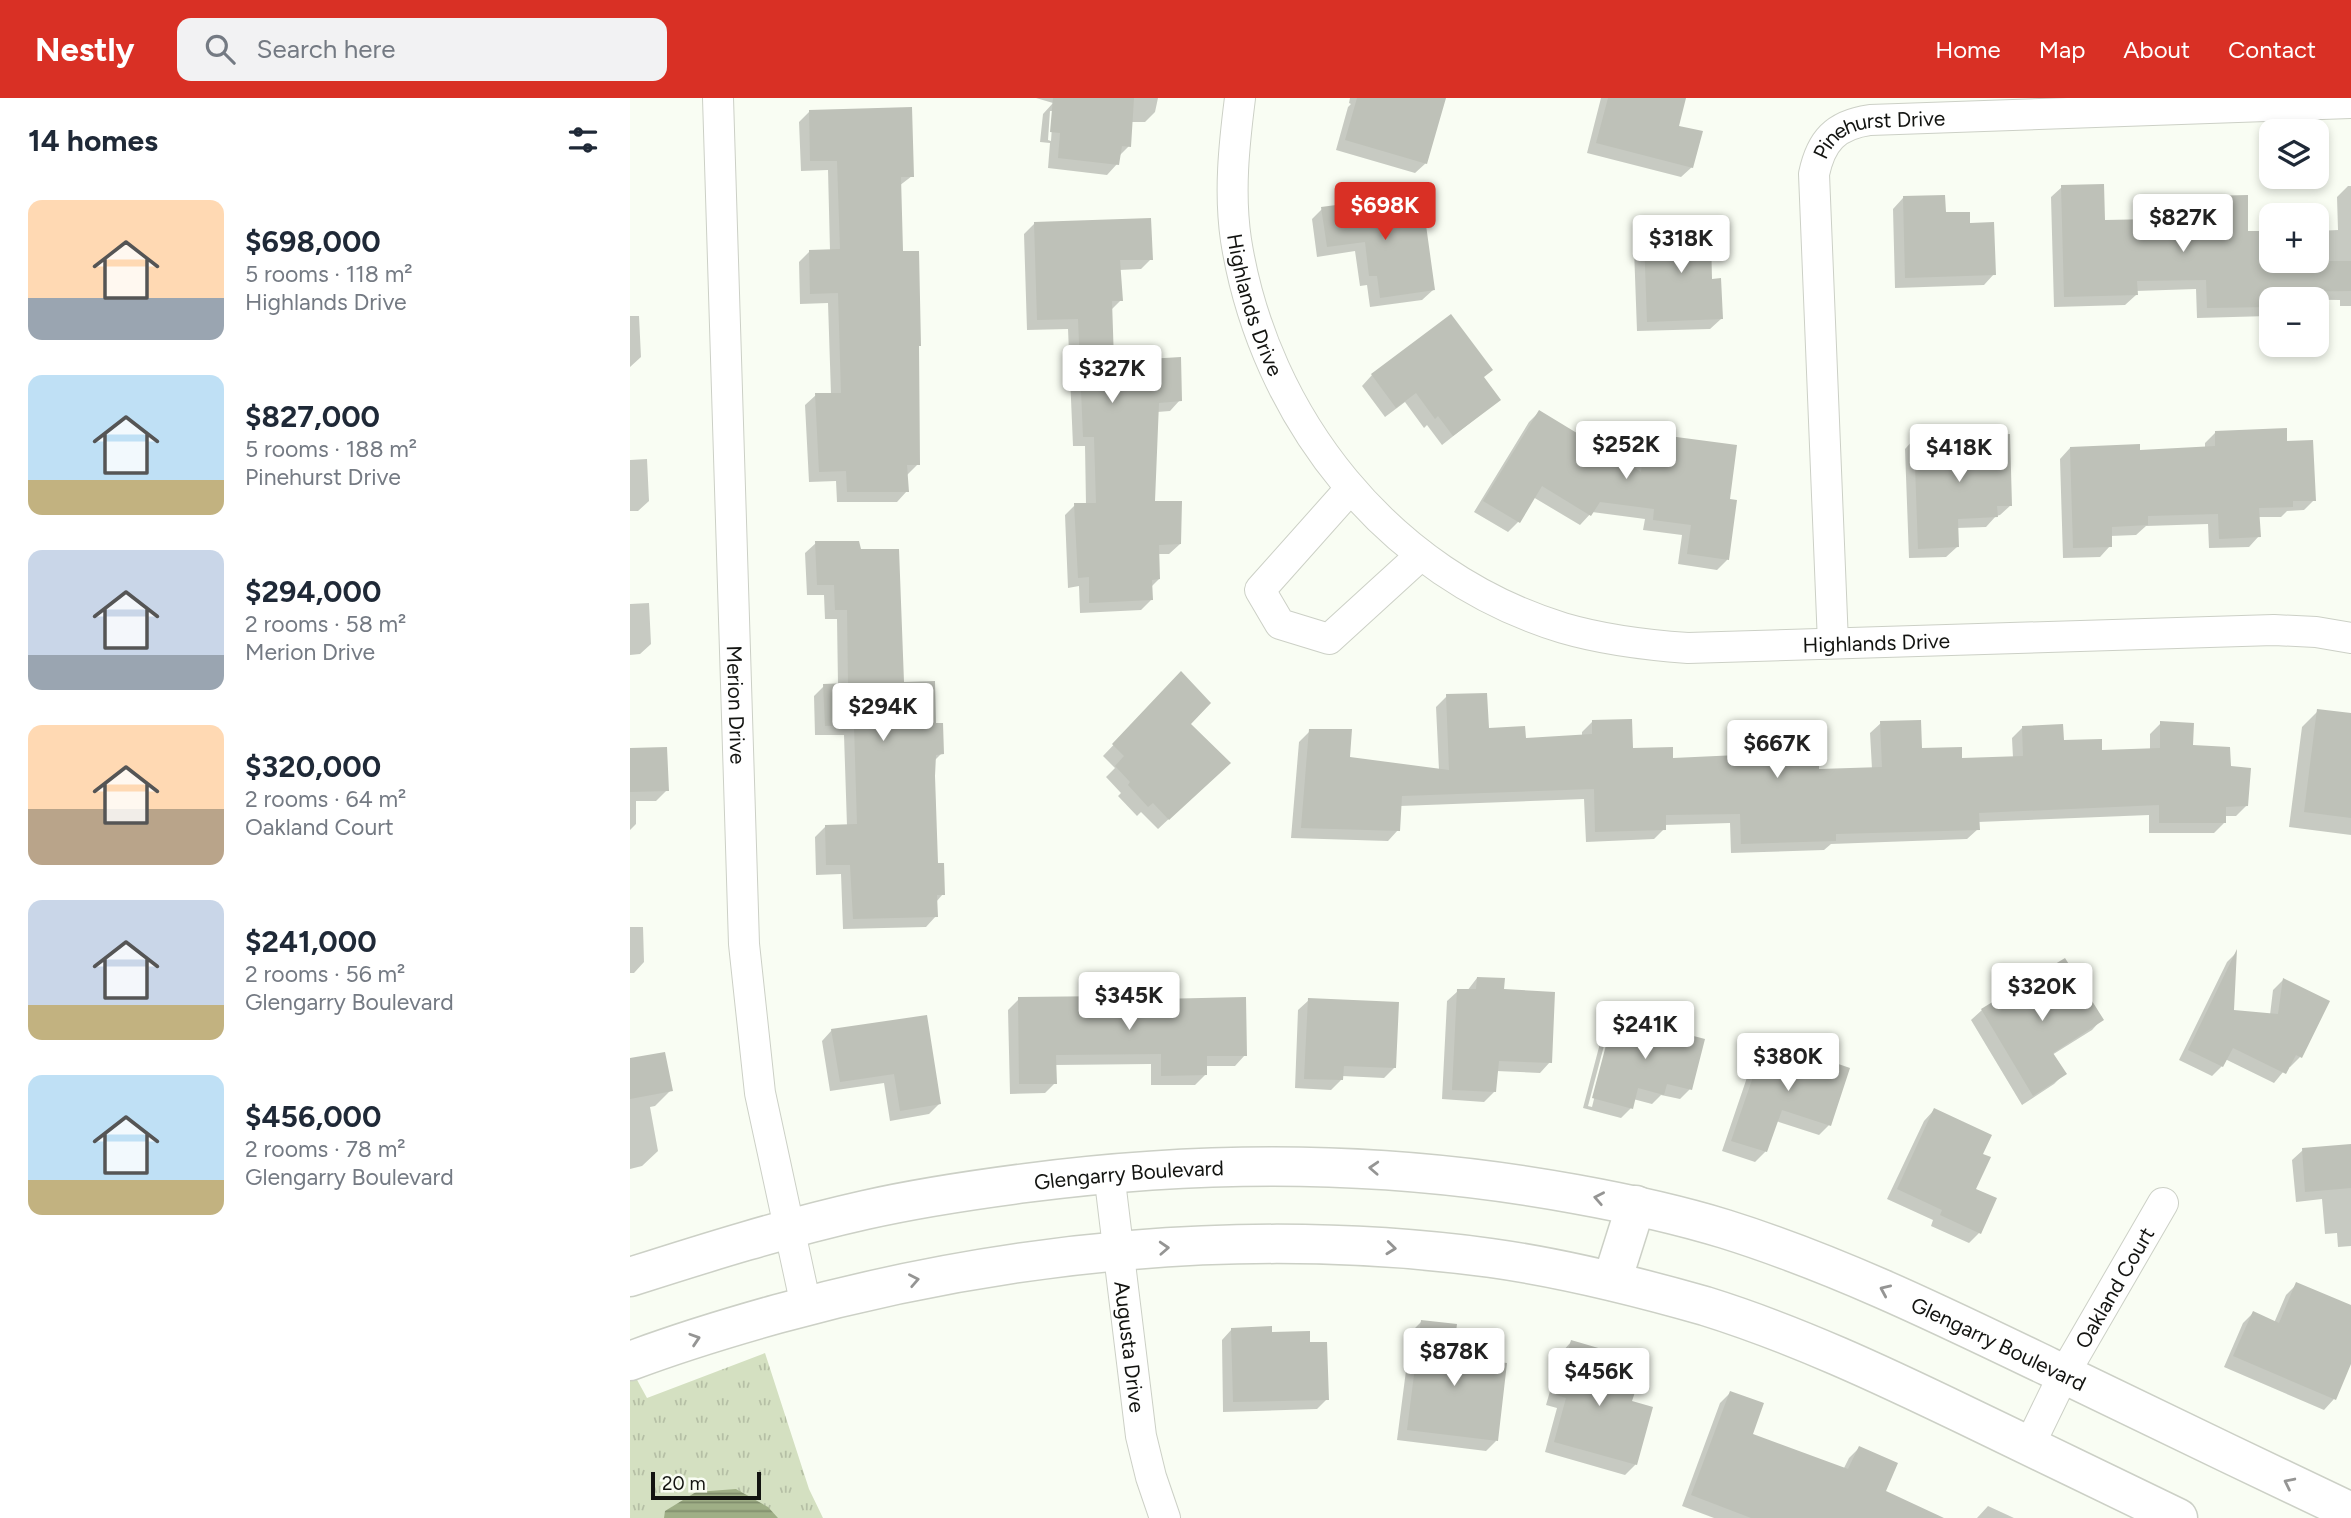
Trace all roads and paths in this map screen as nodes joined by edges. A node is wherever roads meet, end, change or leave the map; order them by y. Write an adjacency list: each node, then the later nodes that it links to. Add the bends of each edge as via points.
1 (718, 98): 11 (street, Merion Drive, via 744,944 760,1093)
2 (1240, 98): 4 (street, Highlands Drive, via 1233,196 1246,293 1281,384 1322,453)
3 (2351, 103): 7 (street, Pinehurst Drive, via 1870,120 1855,122 1826,142 1814,174)
4 (1350, 489): 5 (street, Highlands Drive); 5 (street, via 1260,590 1280,624 1329,639)
5 (1421, 555): 7 (street, Highlands Drive, via 1508,606 1603,638 1688,648)
6 (2351, 638): 7 (street, Highlands Drive, via 2274,630)
7 (1833, 643)
8 (1109, 1173): 10 (street, Glengarry Boulevard, one-way to 8, via 1507,1181 1374,1168 1241,1165); 11 (street, Glengarry Boulevard, via 957,1192); 12 (street, Augusta Drive)
9 (2163, 1203): 17 (street, Oakland Court)
10 (1636, 1205): 14 (street); 17 (street, Glengarry Boulevard, one-way to 10, via 1833,1268 1724,1229)
11 (788, 1229): 13 (street, Glengarry Boulevard); 15 (street, Merion Drive)
12 (1118, 1250): 14 (street, one-way to 14, via 1245,1243 1371,1246 1493,1258); 15 (street, one-way to 12, via 967,1270); 20 (street, Augusta Drive, via 1141,1436)
13 (630, 1277)
14 (1612, 1281): 18 (street, via 1708,1307 1792,1337)
15 (806, 1306): 16 (street, one-way to 15)
16 (630, 1361)
17 (2064, 1374): 18 (street, Oakland Court); 19 (street, Glengarry Boulevard, one-way to 17)
18 (2029, 1446): 21 (street)
19 (2351, 1512)
20 (1165, 1518)
21 (2178, 1518)

